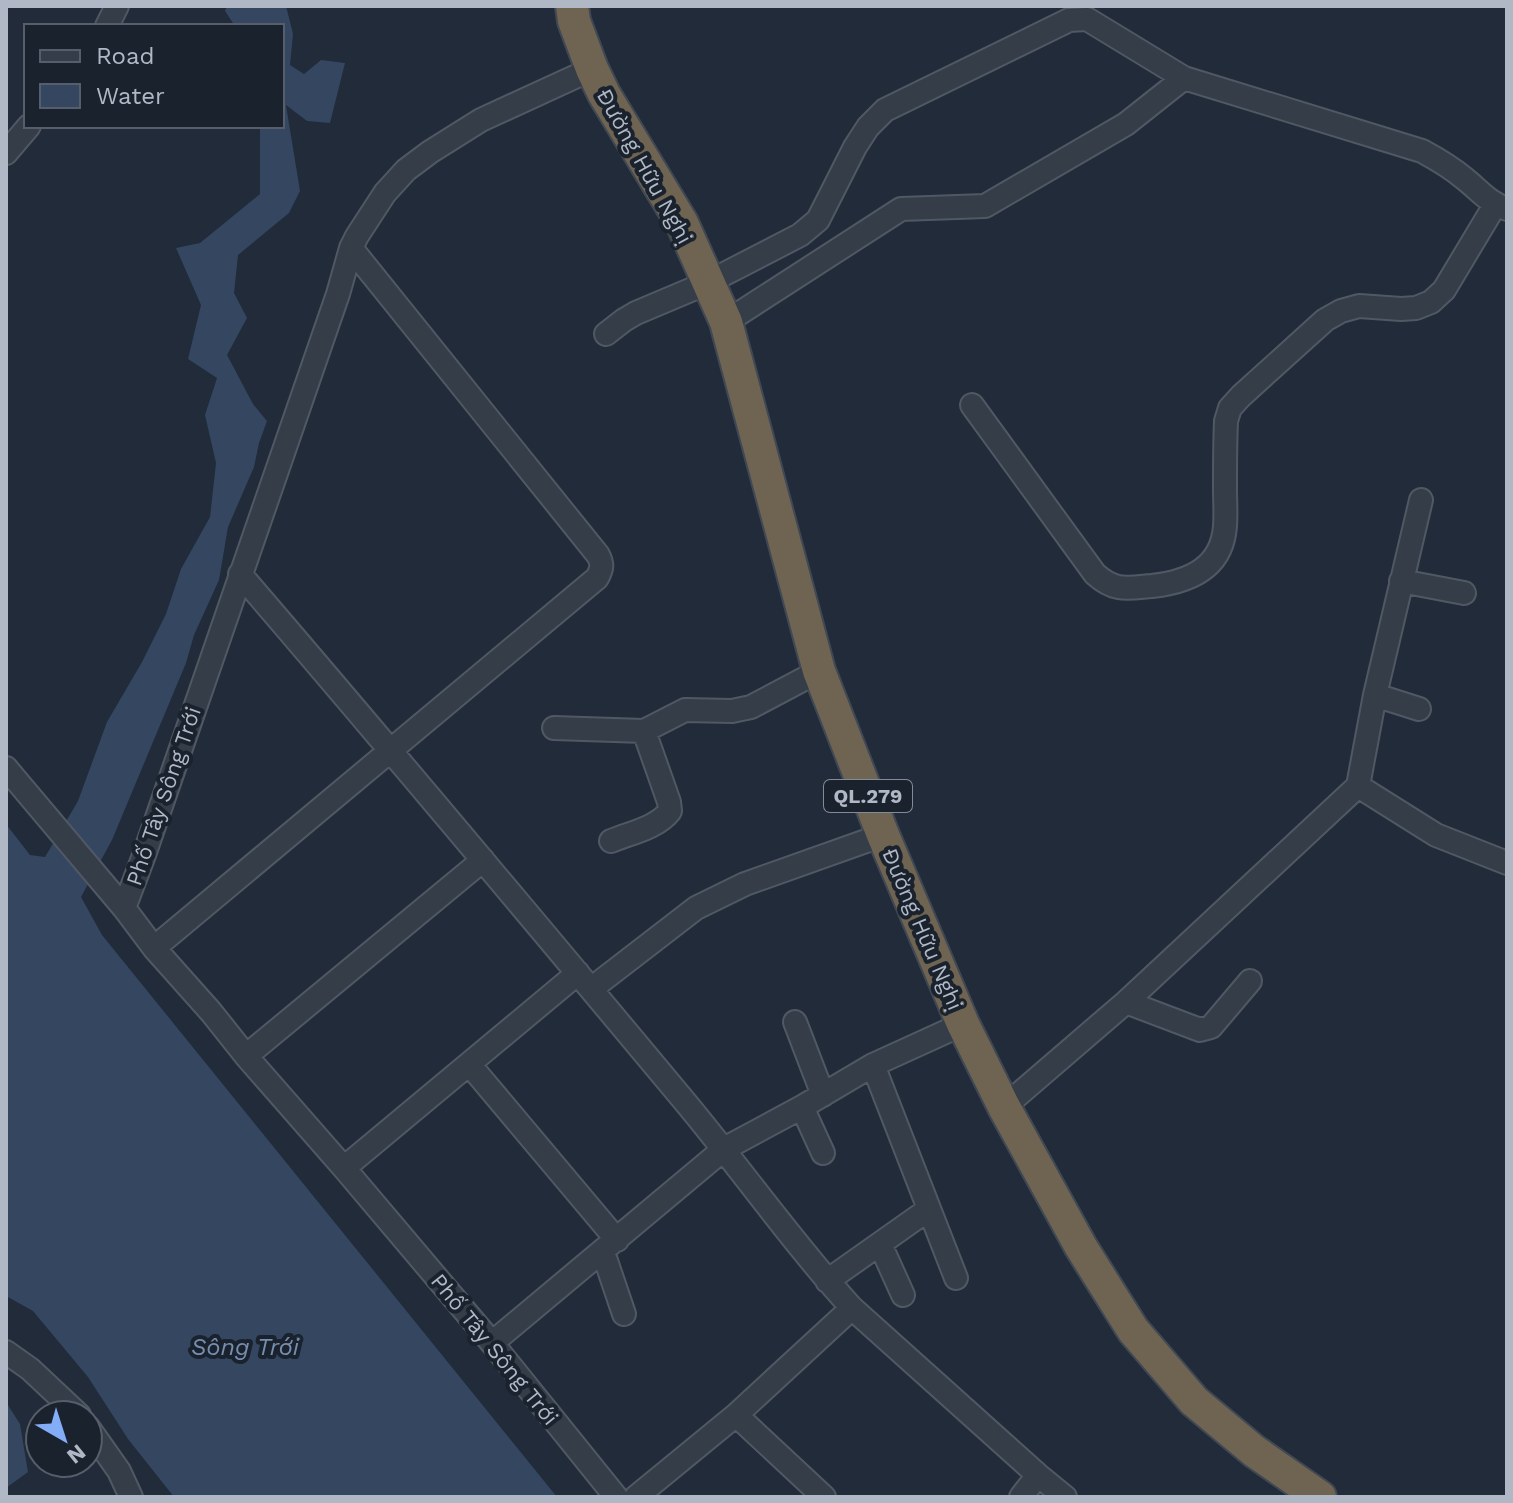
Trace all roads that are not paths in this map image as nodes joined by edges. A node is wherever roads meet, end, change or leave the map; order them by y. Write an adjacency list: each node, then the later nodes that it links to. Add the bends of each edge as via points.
1 (117, 6): 3 (street)
2 (572, 6): 4 (highway, Đường Hữu Nghị / QL.279)
3 (108, 24)
4 (592, 69): 9 (street, Phố Tây Sông Trới, via 481,120 430,152 385,193); 10 (highway, Đường Hữu Nghị / QL.279, via 682,223)
5 (1184, 78): 8 (street, via 1422,151); 10 (street, via 1087,19 1069,20 885,110 855,147 818,220 800,235); 11 (street, via 1126,124 985,206 901,209)
6 (27, 128): 7 (street)
7 (6, 153)
8 (1501, 207): 13 (street, via 1431,302 1416,308 1359,306 1341,311 1230,408 1225,529 1219,550 1191,578 1120,589 1106,583)
9 (351, 248): 15 (street, Phố Tây Sông Trới); 23 (street, via 602,562 597,578)
10 (707, 283): 11 (highway, Đường Hữu Nghị / QL.279); 12 (street, via 636,313)
11 (726, 322): 18 (highway, Đường Hữu Nghị / QL.279)
12 (606, 334)
13 (972, 405)
14 (1421, 500): 16 (street)
15 (240, 574): 23 (street); 30 (street, Phố Tây Sông Trới)
16 (1401, 581): 17 (street); 19 (street)
17 (1464, 593)
18 (819, 671): 22 (street, via 751,707 685,710); 26 (highway, Đường Hữu Nghị / QL.279)
19 (1375, 695): 20 (street); 25 (street)
20 (1419, 709)
21 (554, 728): 22 (street)
22 (644, 731): 27 (street, via 670,811)
23 (391, 750): 28 (street); 31 (street)
24 (6, 768): 30 (street)
25 (1358, 786): 29 (street, via 1436,835); 34 (street)
26 (883, 835): 32 (street, via 745,884 696,908); 36 (highway, Đường Hữu Nghị / QL.279)
27 (611, 841)
28 (483, 860): 32 (street); 37 (street)
29 (1507, 863)
30 (124, 908): 31 (street, Phố Tây Sông Trới)
31 (154, 948): 37 (street, Phố Tây Sông Trới)
32 (584, 981): 38 (street); 43 (street)
33 (1250, 981): 34 (street, via 1205,1030)
34 (1126, 1002): 42 (street)
35 (795, 1022): 40 (street)
36 (963, 1024): 39 (street); 42 (highway, Đường Hữu Nghị / QL.279)
37 (246, 1056): 45 (street, Phố Tây Sông Trới)
38 (469, 1064): 45 (street); 48 (street)
39 (873, 1065): 40 (street); 46 (street)
40 (823, 1095): 41 (street)
41 (802, 1107): 43 (street); 44 (street)
42 (1004, 1107): 66 (highway, Đường Hữu Nghị / QL.279, via 1133,1330 1194,1401)
43 (724, 1149): 48 (street); 50 (street)
44 (823, 1153)
45 (344, 1168): 54 (street, Phố Tây Sông Trới)
46 (929, 1209): 47 (street); 49 (street)
47 (880, 1244): 50 (street); 51 (street)
48 (610, 1246): 53 (street); 54 (street)
49 (956, 1278)
50 (827, 1281): 52 (street)
51 (903, 1295)
52 (852, 1308): 57 (street); 59 (street)
53 (624, 1314)
54 (492, 1343): 61 (street, Phố Tây Sông Trới)
55 (6, 1352): 56 (street)
56 (62, 1399)
57 (736, 1415): 62 (street); 63 (street)
58 (104, 1450): 60 (street)
59 (1038, 1475): 64 (street); 65 (street)
60 (131, 1497)
61 (616, 1497)
62 (636, 1497)
63 (824, 1497)
64 (1021, 1497)
65 (1065, 1497)
66 (1320, 1497)

